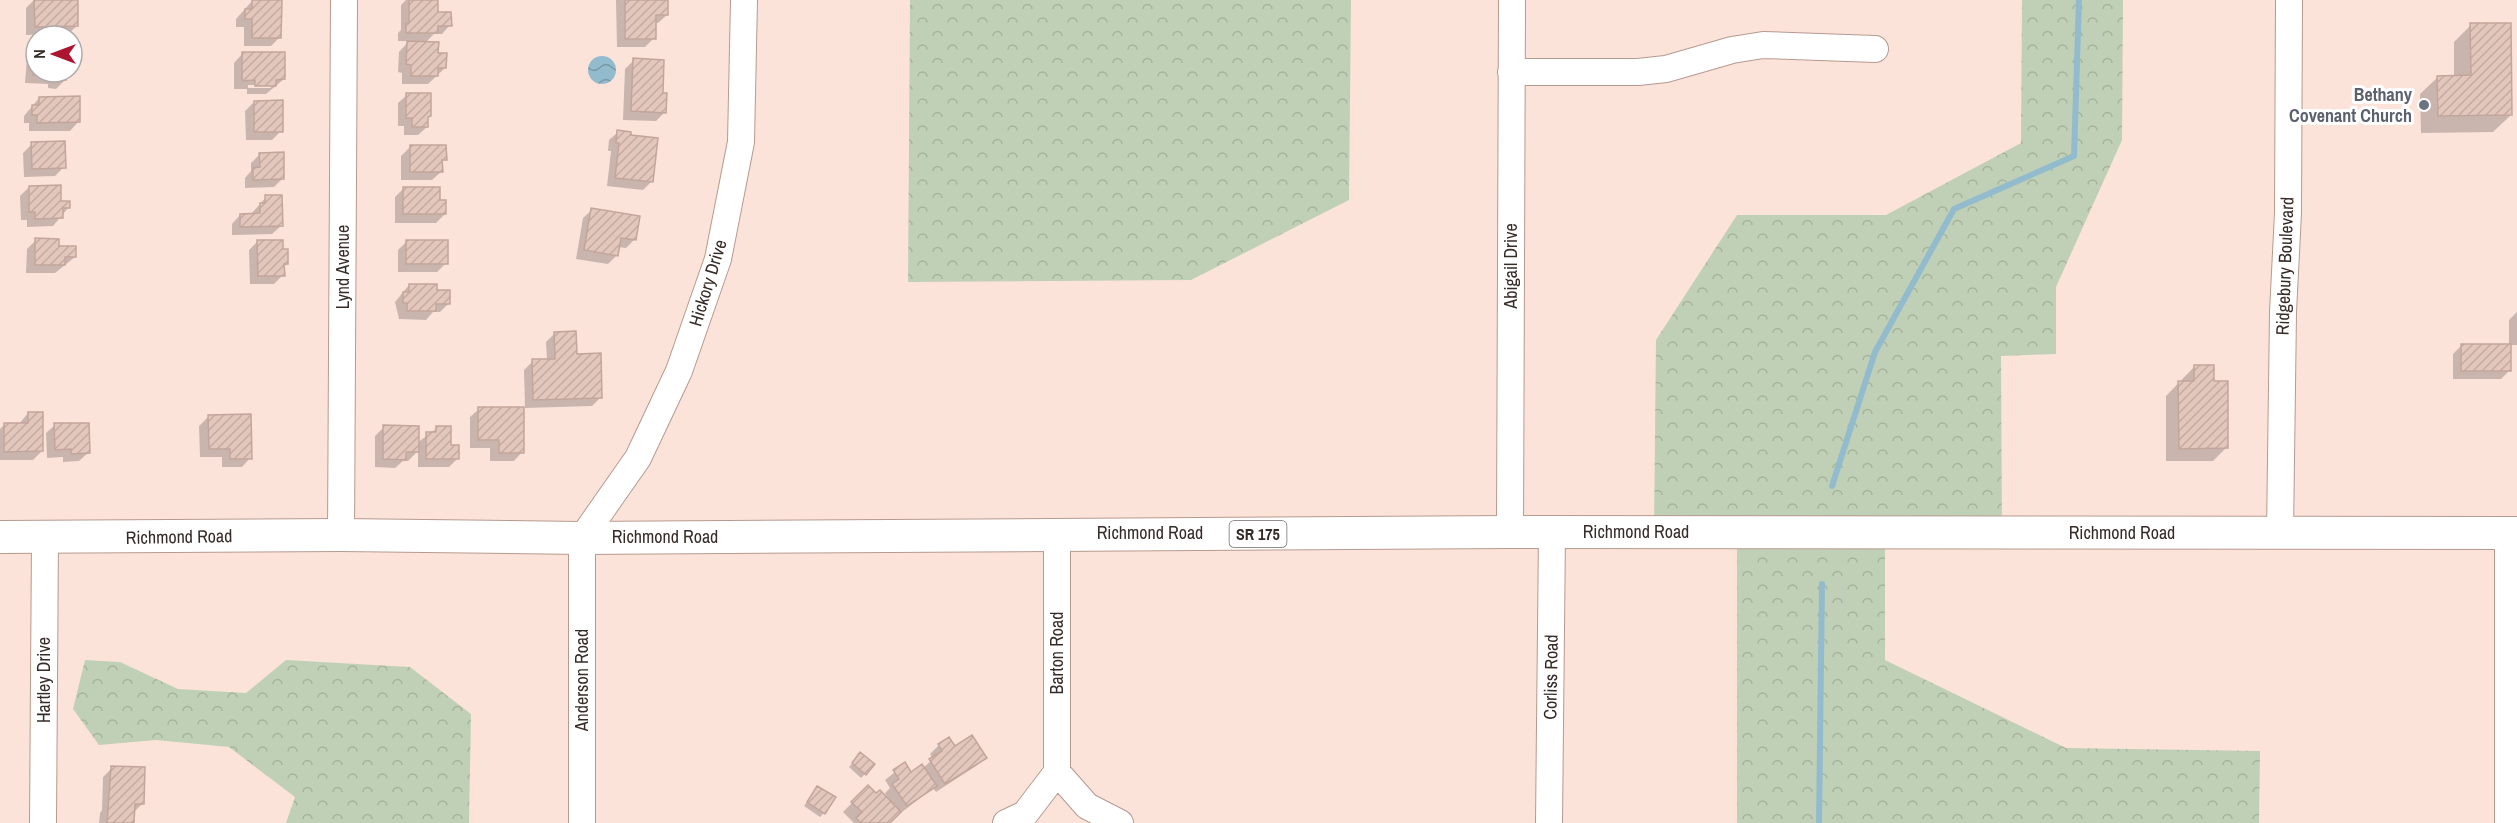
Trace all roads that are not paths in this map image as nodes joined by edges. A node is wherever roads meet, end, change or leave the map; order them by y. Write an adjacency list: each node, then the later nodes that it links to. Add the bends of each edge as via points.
1 (344, 0): 11 (street, Lynd Avenue)
2 (744, 0): 15 (street, Hickory Drive, via 741,142 718,259 679,371 638,458)
3 (1512, 0): 6 (street, Abigail Drive)
4 (2289, 0): 9 (street, Ridgebury Boulevard)
5 (1875, 49): 6 (street, via 1762,45 1666,69)
6 (1511, 72): 7 (street, Abigail Drive)
7 (1510, 532): 8 (main road, Richmond Road / SR 175); 12 (main road, Richmond Road / SR 175)
8 (1552, 532): 9 (main road, Richmond Road / SR 175); 21 (street, Corliss Road)
9 (2280, 533): 10 (main road, Richmond Road / SR 175)
10 (2513, 533): 22 (street)
11 (341, 535): 14 (main road, Richmond Road / SR 175); 15 (main road, Richmond Road / SR 175)
12 (1058, 535): 15 (main road, Richmond Road / SR 175); 16 (street, Barton Road)
13 (0, 537): 14 (main road, Richmond Road / SR 175)
14 (45, 538): 17 (street, Hartley Drive)
15 (582, 538): 18 (street, Anderson Road)
16 (1058, 772): 19 (street, via 1025,814); 20 (street, via 1088,806)
17 (43, 823)
18 (582, 823)
19 (1006, 823)
20 (1120, 823)
21 (1549, 823)
22 (2508, 823)

